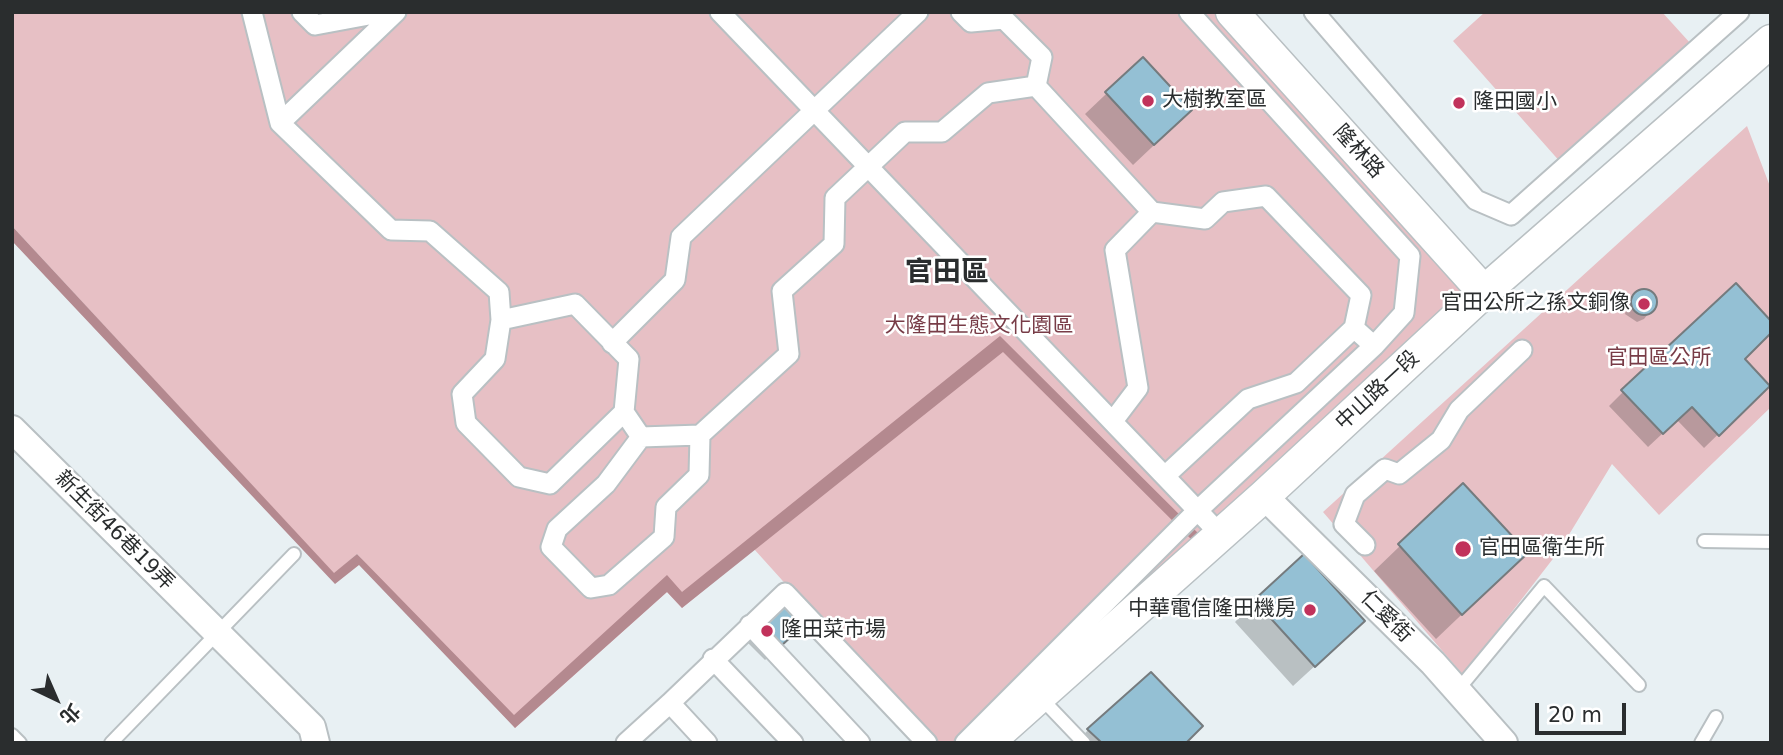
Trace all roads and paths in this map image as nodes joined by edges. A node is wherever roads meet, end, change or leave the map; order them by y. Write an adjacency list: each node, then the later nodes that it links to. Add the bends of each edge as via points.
1 (252, 12): 15 (street)
2 (302, 12): 3 (street, via 315,25)
3 (384, 12)
4 (396, 12): 15 (street)
5 (720, 12): 14 (street)
6 (918, 12): 14 (street)
7 (961, 12): 13 (street, via 971,22 1004,19 1042,57)
8 (1189, 12): 22 (street, via 1410,256 1404,313)
9 (1232, 12): 18 (street, 隆林路)
10 (1314, 12): 11 (street, via 1476,200 1511,215)
11 (1739, 12)
12 (1771, 41): 18 (street, 中山路一段)
13 (1036, 86): 16 (street, via 988,93 942,132 905,132); 17 (street)
14 (814, 110): 16 (street); 21 (street, via 681,237 675,280)
15 (280, 123): 19 (street, via 391,230 430,231 460,257 499,292)
16 (868, 166): 25 (street); 26 (street, via 835,198 834,244 782,291 789,354)
17 (1152, 212): 20 (street, via 1205,219 1223,202 1266,196 1361,295); 25 (street, via 1115,250 1138,388)
18 (1483, 292): 30 (street, 中山路一段)
19 (501, 320): 21 (street, via 575,304); 24 (street, via 495,359 462,394 466,424 519,477 550,484)
20 (1354, 328): 22 (street); 29 (street, via 1296,383 1248,399)
21 (612, 343): 24 (street, via 629,359)
22 (1374, 346): 31 (street)
23 (1522, 350): 35 (street, via 1459,410 1441,440 1399,474 1385,470 1355,495 1344,524)
24 (624, 412): 27 (street)
25 (1113, 421): 29 (street)
26 (700, 435): 27 (street); 27 (street, via 699,475 666,507 664,537 609,585 591,588 551,547 557,529 606,484)
27 (641, 437)
28 (16, 439): 38 (street, 新生街46巷19弄)
29 (1165, 476): 31 (street)
30 (1264, 496): 32 (street, 中山路一段); 41 (street, 仁愛街)
31 (1197, 511): 32 (street); 54 (street)
32 (1221, 535): 42 (street, 中山路一段)
33 (1704, 541): 34 (lane)
34 (1771, 542)
35 (1365, 545)
36 (294, 554): 38 (lane)
37 (750, 625): 39 (street); 52 (street); 53 (street, via 785,593)
38 (216, 633): 47 (lane); 48 (street, 新生街46巷19弄, via 312,727)
39 (713, 659): 43 (street); 51 (street)
40 (1639, 685): 41 (lane, via 1544,586)
41 (1457, 691): 57 (street, 仁愛街)
42 (1039, 696): 55 (street, 中山路一段); 56 (lane)
43 (670, 703): 49 (street); 50 (street)
44 (1716, 717): 58 (lane)
45 (12, 735): 46 (lane)
46 (20, 743)
47 (111, 743)
48 (316, 743)
49 (626, 743)
50 (707, 743)
51 (793, 743)
52 (860, 743)
53 (927, 743)
54 (965, 743)
55 (987, 743)
56 (1084, 743)
57 (1504, 743)
58 (1701, 743)

